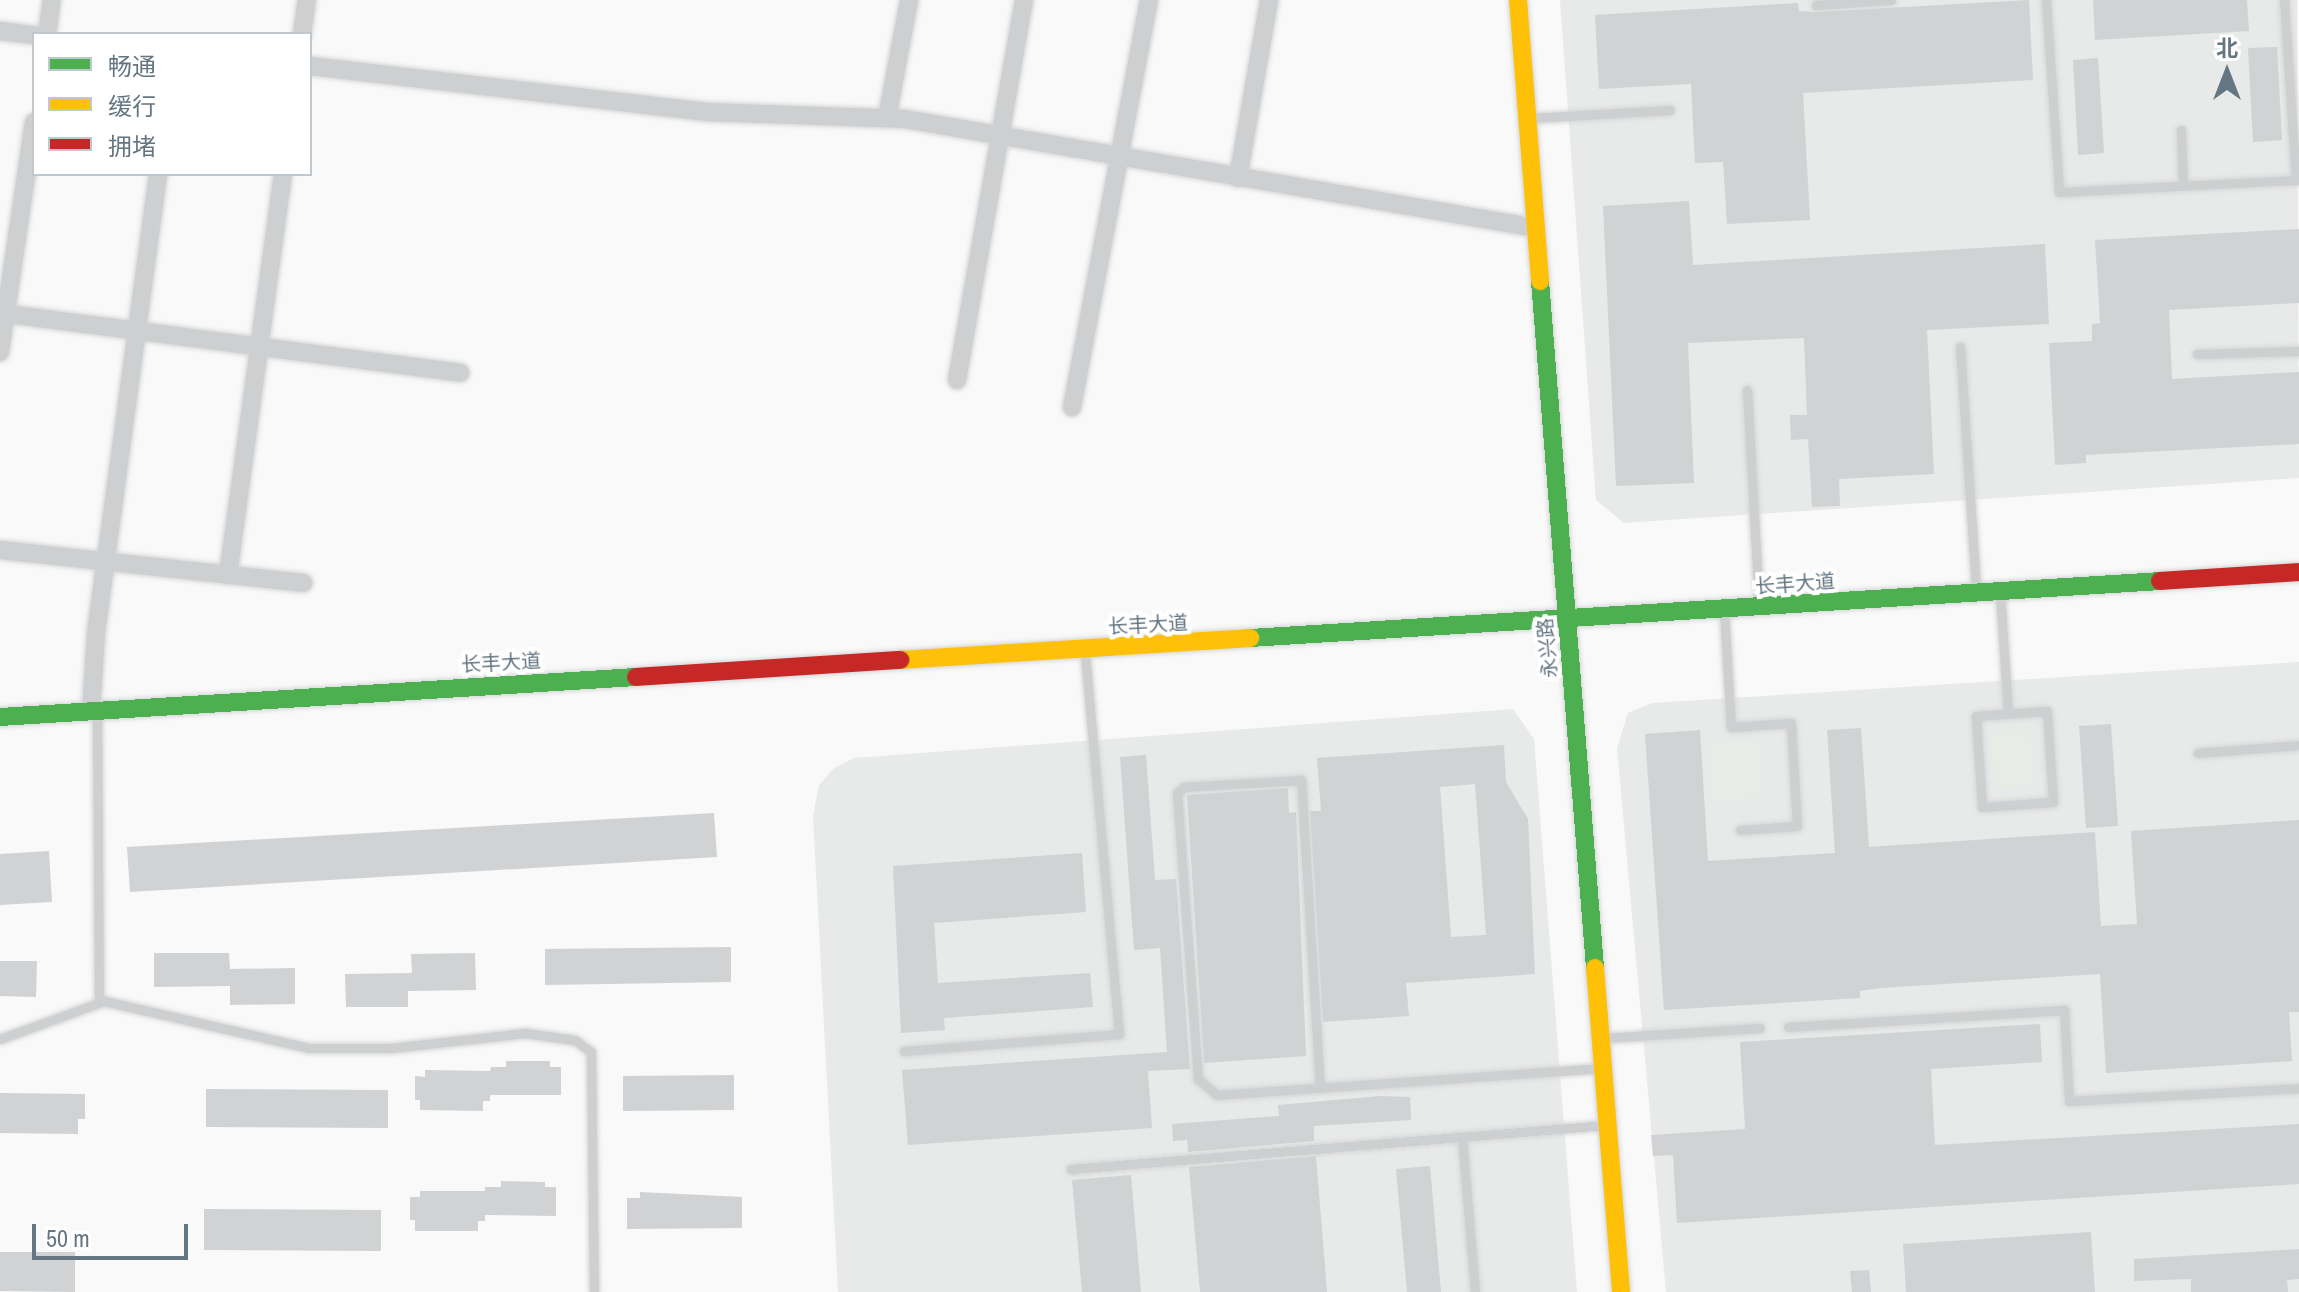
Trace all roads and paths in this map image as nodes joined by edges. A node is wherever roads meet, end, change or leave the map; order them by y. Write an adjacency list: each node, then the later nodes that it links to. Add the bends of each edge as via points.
1 (52, 0): 13 (street)
2 (307, 0): 14 (street)
3 (909, 0): 18 (street)
4 (1024, 0): 22 (street)
5 (1149, 0): 23 (street)
6 (1269, 0): 26 (street)
7 (1518, 0): 19 (main road, 永兴路)
8 (1891, 0): 11 (lane)
9 (2046, 0): 28 (lane, via 2059,192)
10 (2284, 0): 27 (lane)
11 (1816, 5)
12 (0, 31): 15 (street)
13 (47, 32)
14 (302, 32)
15 (32, 35)
16 (312, 66): 18 (street, via 709,112)
17 (1670, 110): 19 (lane)
18 (887, 118): 22 (street)
19 (1527, 118): 29 (main road, 永兴路)
20 (2181, 130): 28 (lane)
21 (32, 134): 30 (street)
22 (1000, 136): 23 (street); 38 (street)
23 (1119, 157): 26 (street); 40 (street)
24 (158, 176): 31 (street)
25 (283, 176): 32 (street)
26 (1238, 178): 29 (street)
27 (2297, 180): 28 (lane)
28 (2183, 186)
29 (1536, 228): 50 (main road, 永兴路)
30 (3, 314): 31 (street); 35 (street)
31 (137, 332): 32 (street); 42 (street)
32 (260, 347): 37 (street); 44 (street)
33 (1960, 347): 47 (lane)
34 (2299, 351): 36 (lane)
35 (0, 352)
36 (2197, 354)
37 (460, 373)
38 (957, 380)
39 (1747, 390): 48 (lane)
40 (1072, 407)
41 (0, 550): 42 (street)
42 (105, 562): 44 (street); 52 (street)
43 (2299, 572): 46 (main road, 长丰大道)
44 (228, 575): 45 (street)
45 (303, 583)
46 (2000, 591): 47 (main road, 长丰大道); 53 (lane)
47 (1976, 593): 48 (main road, 长丰大道)
48 (1760, 607): 49 (main road, 长丰大道)
49 (1724, 610): 50 (main road, 长丰大道); 57 (lane, via 1731,727 1791,723 1797,826)
50 (1567, 621): 51 (main road, 长丰大道); 61 (main road, 永兴路)
51 (1085, 650): 52 (main road, 长丰大道); 63 (lane, via 1119,1034)
52 (94, 710): 54 (main road, 长丰大道); 58 (lane)
53 (2008, 714): 53 (lane, via 2047,711 2053,802 1982,807 1976,716)
54 (0, 717)
55 (2299, 745): 56 (lane)
56 (2198, 753)
57 (1740, 830)
58 (99, 1002): 62 (lane); 70 (lane, via 144,1007 310,1048 391,1048 525,1033 575,1040 591,1052)
59 (1788, 1027): 66 (lane, via 2064,1010 2069,1101)
60 (1760, 1028): 61 (lane)
61 (1600, 1038): 64 (main road, 永兴路)
62 (0, 1039)
63 (904, 1051)
64 (1603, 1068): 65 (lane); 67 (main road, 永兴路)
65 (1320, 1088): 65 (lane, via 1217,1095 1198,1079 1177,793 1184,787 1301,780)
66 (2299, 1088)
67 (1607, 1125): 68 (lane); 72 (main road, 永兴路)
68 (1462, 1137): 69 (lane); 71 (lane)
69 (1071, 1169)
70 (594, 1292)
71 (1475, 1292)
72 (1621, 1292)

